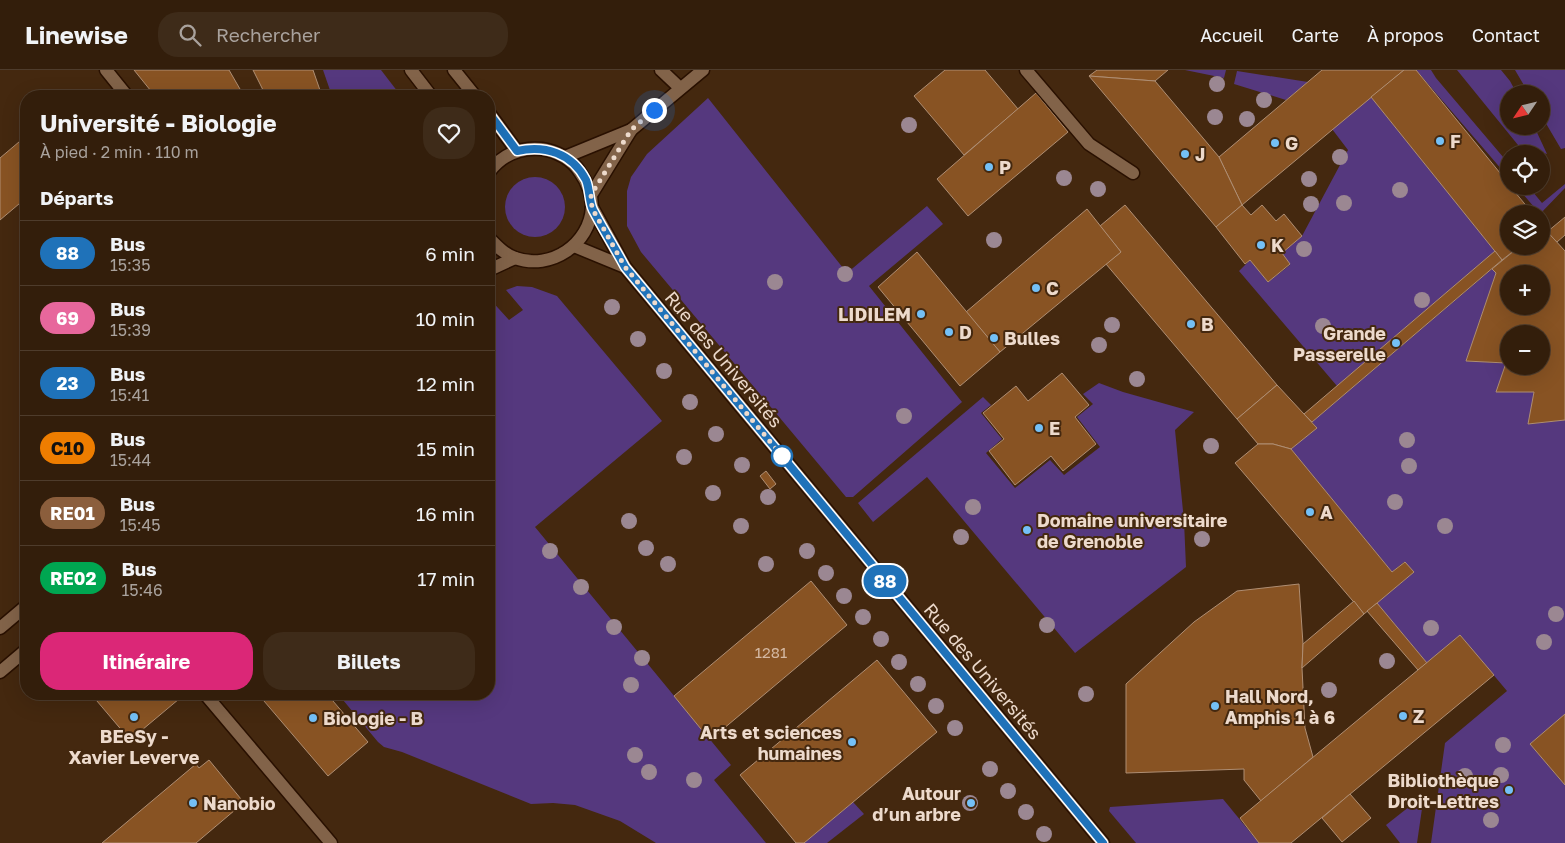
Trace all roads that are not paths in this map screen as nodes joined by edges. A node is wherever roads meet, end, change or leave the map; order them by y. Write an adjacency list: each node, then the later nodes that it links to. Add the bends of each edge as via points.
1 (106, 70): 8 (street)
2 (411, 70): 9 (street)
3 (454, 70): 10 (street)
4 (661, 70): 7 (street)
5 (703, 70): 7 (street)
6 (1026, 70): 16 (street, via 1089,144)
7 (680, 88): 12 (street)
8 (122, 90)
9 (426, 90)
10 (470, 90)
11 (495, 121): 13 (street)
12 (631, 130): 14 (street); 17 (street)
13 (517, 151): 14 (street, via 531,148 549,150); 15 (street)
14 (565, 157): 17 (street, Rue des Universités, via 586,180)
15 (495, 165)
16 (1134, 173)
17 (591, 201): 19 (street, via 589,222); 22 (street, Rue des Universités)
18 (495, 245): 20 (street)
19 (574, 246): 20 (street, via 550,260 538,262); 22 (street, Rue des Universités)
20 (515, 258): 21 (street)
21 (495, 267)
22 (625, 267): 29 (street, Rue des Universités)
23 (20, 611): 24 (street)
24 (0, 628)
25 (20, 655): 26 (street)
26 (0, 672)
27 (210, 700): 28 (street)
28 (332, 843)
29 (1103, 843)

